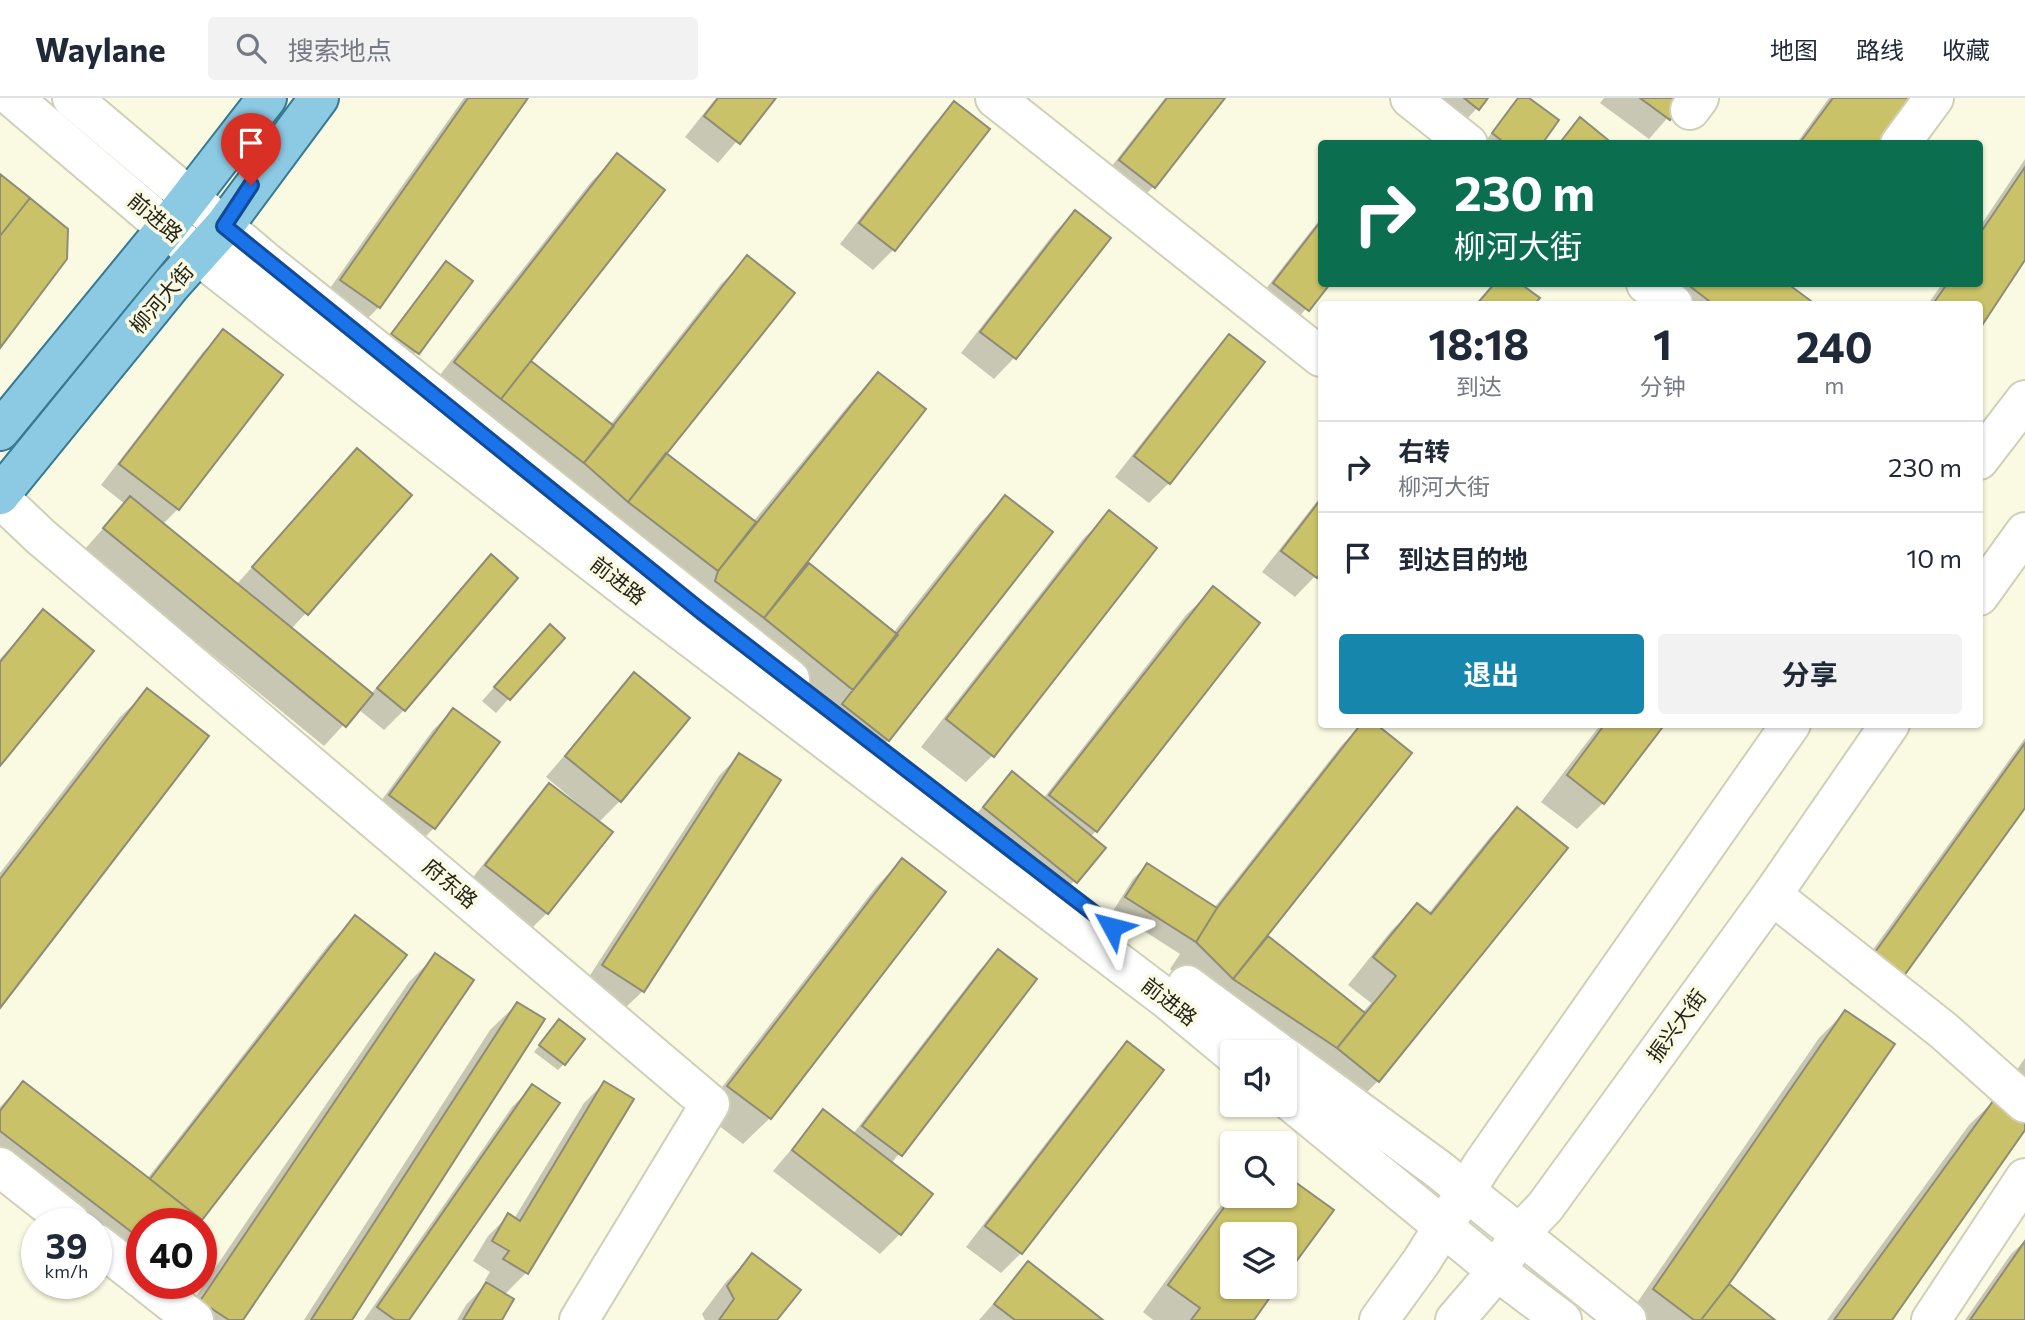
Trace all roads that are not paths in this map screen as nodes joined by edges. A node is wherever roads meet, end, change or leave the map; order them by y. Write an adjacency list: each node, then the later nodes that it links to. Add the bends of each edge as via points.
1 (13, 98): 12 (street, 前进路)
2 (72, 98): 10 (street, 前进路)
3 (267, 98): 10 (main road, 柳河大街)
4 (319, 98): 11 (main road, 柳河大街)
5 (995, 98): 16 (street)
6 (1410, 98): 8 (street)
7 (1934, 98): 9 (street)
8 (1463, 140)
9 (1903, 140)
10 (189, 197): 11 (street, 前进路); 12 (main road, 柳河大街)
11 (224, 226): 13 (main road, 柳河大街); 27 (street, 前进路, via 702,612)
12 (167, 228): 13 (street, 前进路); 18 (main road, 柳河大街)
13 (199, 256): 20 (main road, 柳河大街); 28 (street, 前进路)
14 (1650, 287): 15 (street)
15 (1669, 301)
16 (1318, 355)
17 (2025, 400): 19 (street)
18 (0, 431)
19 (1983, 455)
20 (0, 497): 43 (street, 府东路, via 41,537 710,1104)
21 (2025, 532): 22 (street)
22 (1990, 555): 23 (street)
23 (1983, 582)
24 (1788, 728): 34 (street)
25 (1887, 728): 26 (street, 振兴大街)
26 (1772, 895): 30 (street, via 1944,1031); 37 (street, 振兴大街, via 1545,1207)
27 (1262, 1040)
28 (1220, 1043)
29 (1297, 1066): 34 (street)
30 (2025, 1103)
31 (1297, 1107): 36 (street)
32 (0, 1167): 35 (street)
33 (2025, 1178): 48 (street)
34 (1466, 1191): 36 (street); 37 (street)
35 (52, 1208)
36 (1444, 1226): 40 (street); 44 (street)
37 (1520, 1233): 40 (street, 振兴大街); 47 (street)
38 (112, 1256): 39 (street)
39 (126, 1266)
40 (1497, 1271): 45 (street, 振兴大街); 46 (street)
41 (167, 1299): 42 (street)
42 (194, 1320)
43 (579, 1320)
44 (1379, 1320)
45 (1455, 1320)
46 (1562, 1320)
47 (1627, 1320)
48 (1931, 1320)

